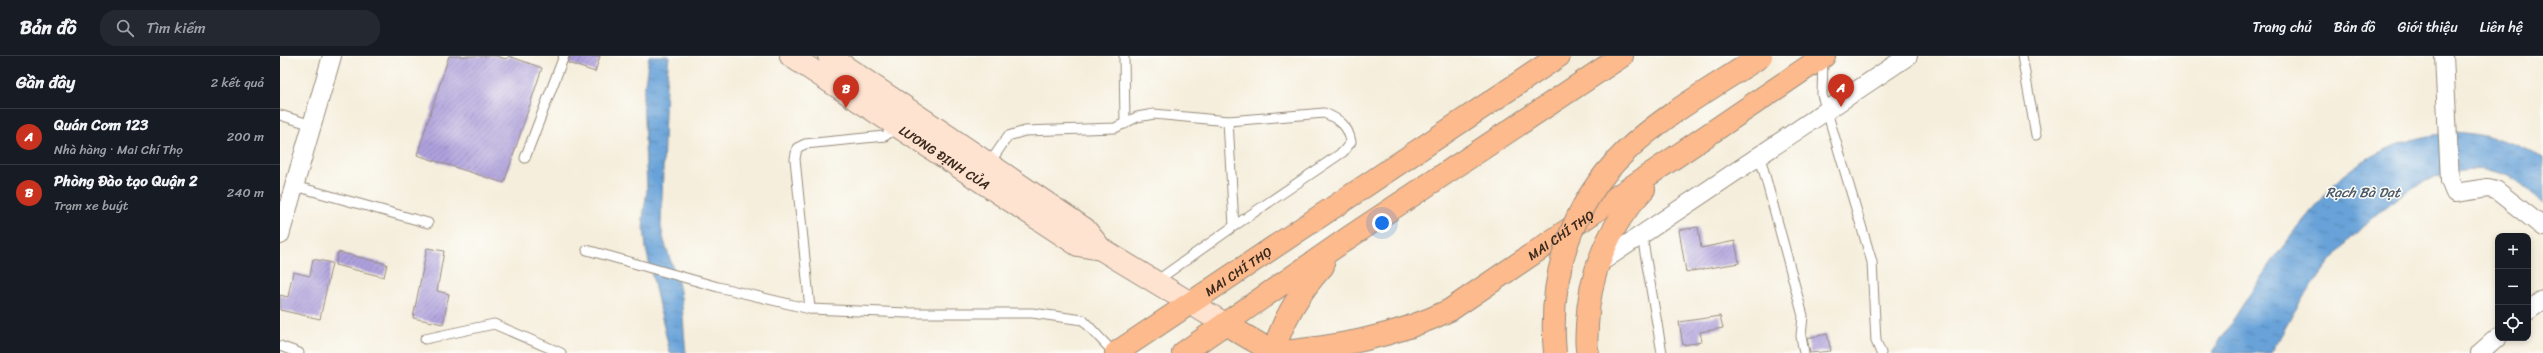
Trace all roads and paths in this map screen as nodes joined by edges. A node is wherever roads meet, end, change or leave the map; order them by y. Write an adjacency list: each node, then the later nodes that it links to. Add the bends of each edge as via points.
1 (332, 56): 18 (street)
2 (564, 56): 22 (lane)
3 (791, 56): 17 (main road, LƯƠNG ĐỊNH CỦA)
4 (829, 56): 23 (main road, LƯƠNG ĐỊNH CỦA)
5 (1124, 56): 16 (lane)
6 (1559, 56): 36 (main road, MAI CHÍ THỌ)
7 (1622, 56): 30 (main road)
8 (1761, 56): 48 (main road, bridge, via 1642,137 1596,185 1574,224 1560,266 1553,310)
9 (1824, 56): 13 (lane, via 1822,95); 20 (main road, MAI CHÍ THỌ)
10 (1908, 56): 13 (street)
11 (2022, 56): 19 (lane)
12 (2444, 56): 27 (street, via 2450,181 2455,193 2488,188 2496,190)
13 (1827, 111): 21 (street); 52 (lane, via 1872,262 1876,341)
14 (280, 115): 18 (lane)
15 (1228, 121): 16 (lane, via 1154,114 1137,117); 26 (lane); 26 (lane, via 1324,113 1337,118 1349,129 1351,142 1343,152)
16 (1125, 124): 23 (lane, via 1115,128 1025,131 1008,136)
17 (898, 125): 31 (main road, LƯƠNG ĐỊNH CỦA, via 1078,245); 37 (lane, via 885,136 805,144 797,148 795,159)
18 (312, 126): 24 (street)
19 (2036, 135)
20 (1676, 157): 33 (main road, via 1628,206 1603,247); 47 (main road, MAI CHÍ THỌ, via 1469,298 1430,320 1385,336 1313,349)
21 (1760, 157): 29 (street); 51 (lane, via 1803,316 1801,336)
22 (525, 158)
23 (989, 164): 31 (main road, LƯƠNG ĐỊNH CỦA, via 1085,230)
24 (298, 187): 25 (lane); 28 (street)
25 (428, 223)
26 (1234, 226): 34 (lane)
27 (2543, 227)
28 (280, 235)
29 (1642, 236): 33 (street); 50 (lane)
30 (1348, 238): 39 (main road); 47 (main road, via 1300,293 1281,328)
31 (1101, 249): 34 (main road, LƯƠNG ĐỊNH CỦA)
32 (587, 250): 37 (lane)
33 (1598, 264): 49 (main road, via 1588,300)
34 (1155, 282): 36 (main road, LƯƠNG ĐỊNH CỦA)
35 (2543, 300): 38 (street)
36 (1191, 304): 39 (main road, LƯƠNG ĐỊNH CỦA); 45 (main road, MAI CHÍ THỌ)
37 (810, 309): 45 (lane, via 907,313 1032,312 1083,320)
38 (2531, 309)
39 (1226, 324): 46 (main road); 47 (main road)
40 (425, 339): 44 (lane, via 494,324)
41 (2495, 340): 53 (street)
42 (280, 346): 43 (lane)
43 (299, 353)
44 (561, 353)
45 (1115, 353)
46 (1183, 353)
47 (1273, 353)
48 (1555, 353)
49 (1588, 353)
50 (1662, 353)
51 (1804, 353)
52 (1882, 353)
53 (2480, 353)

